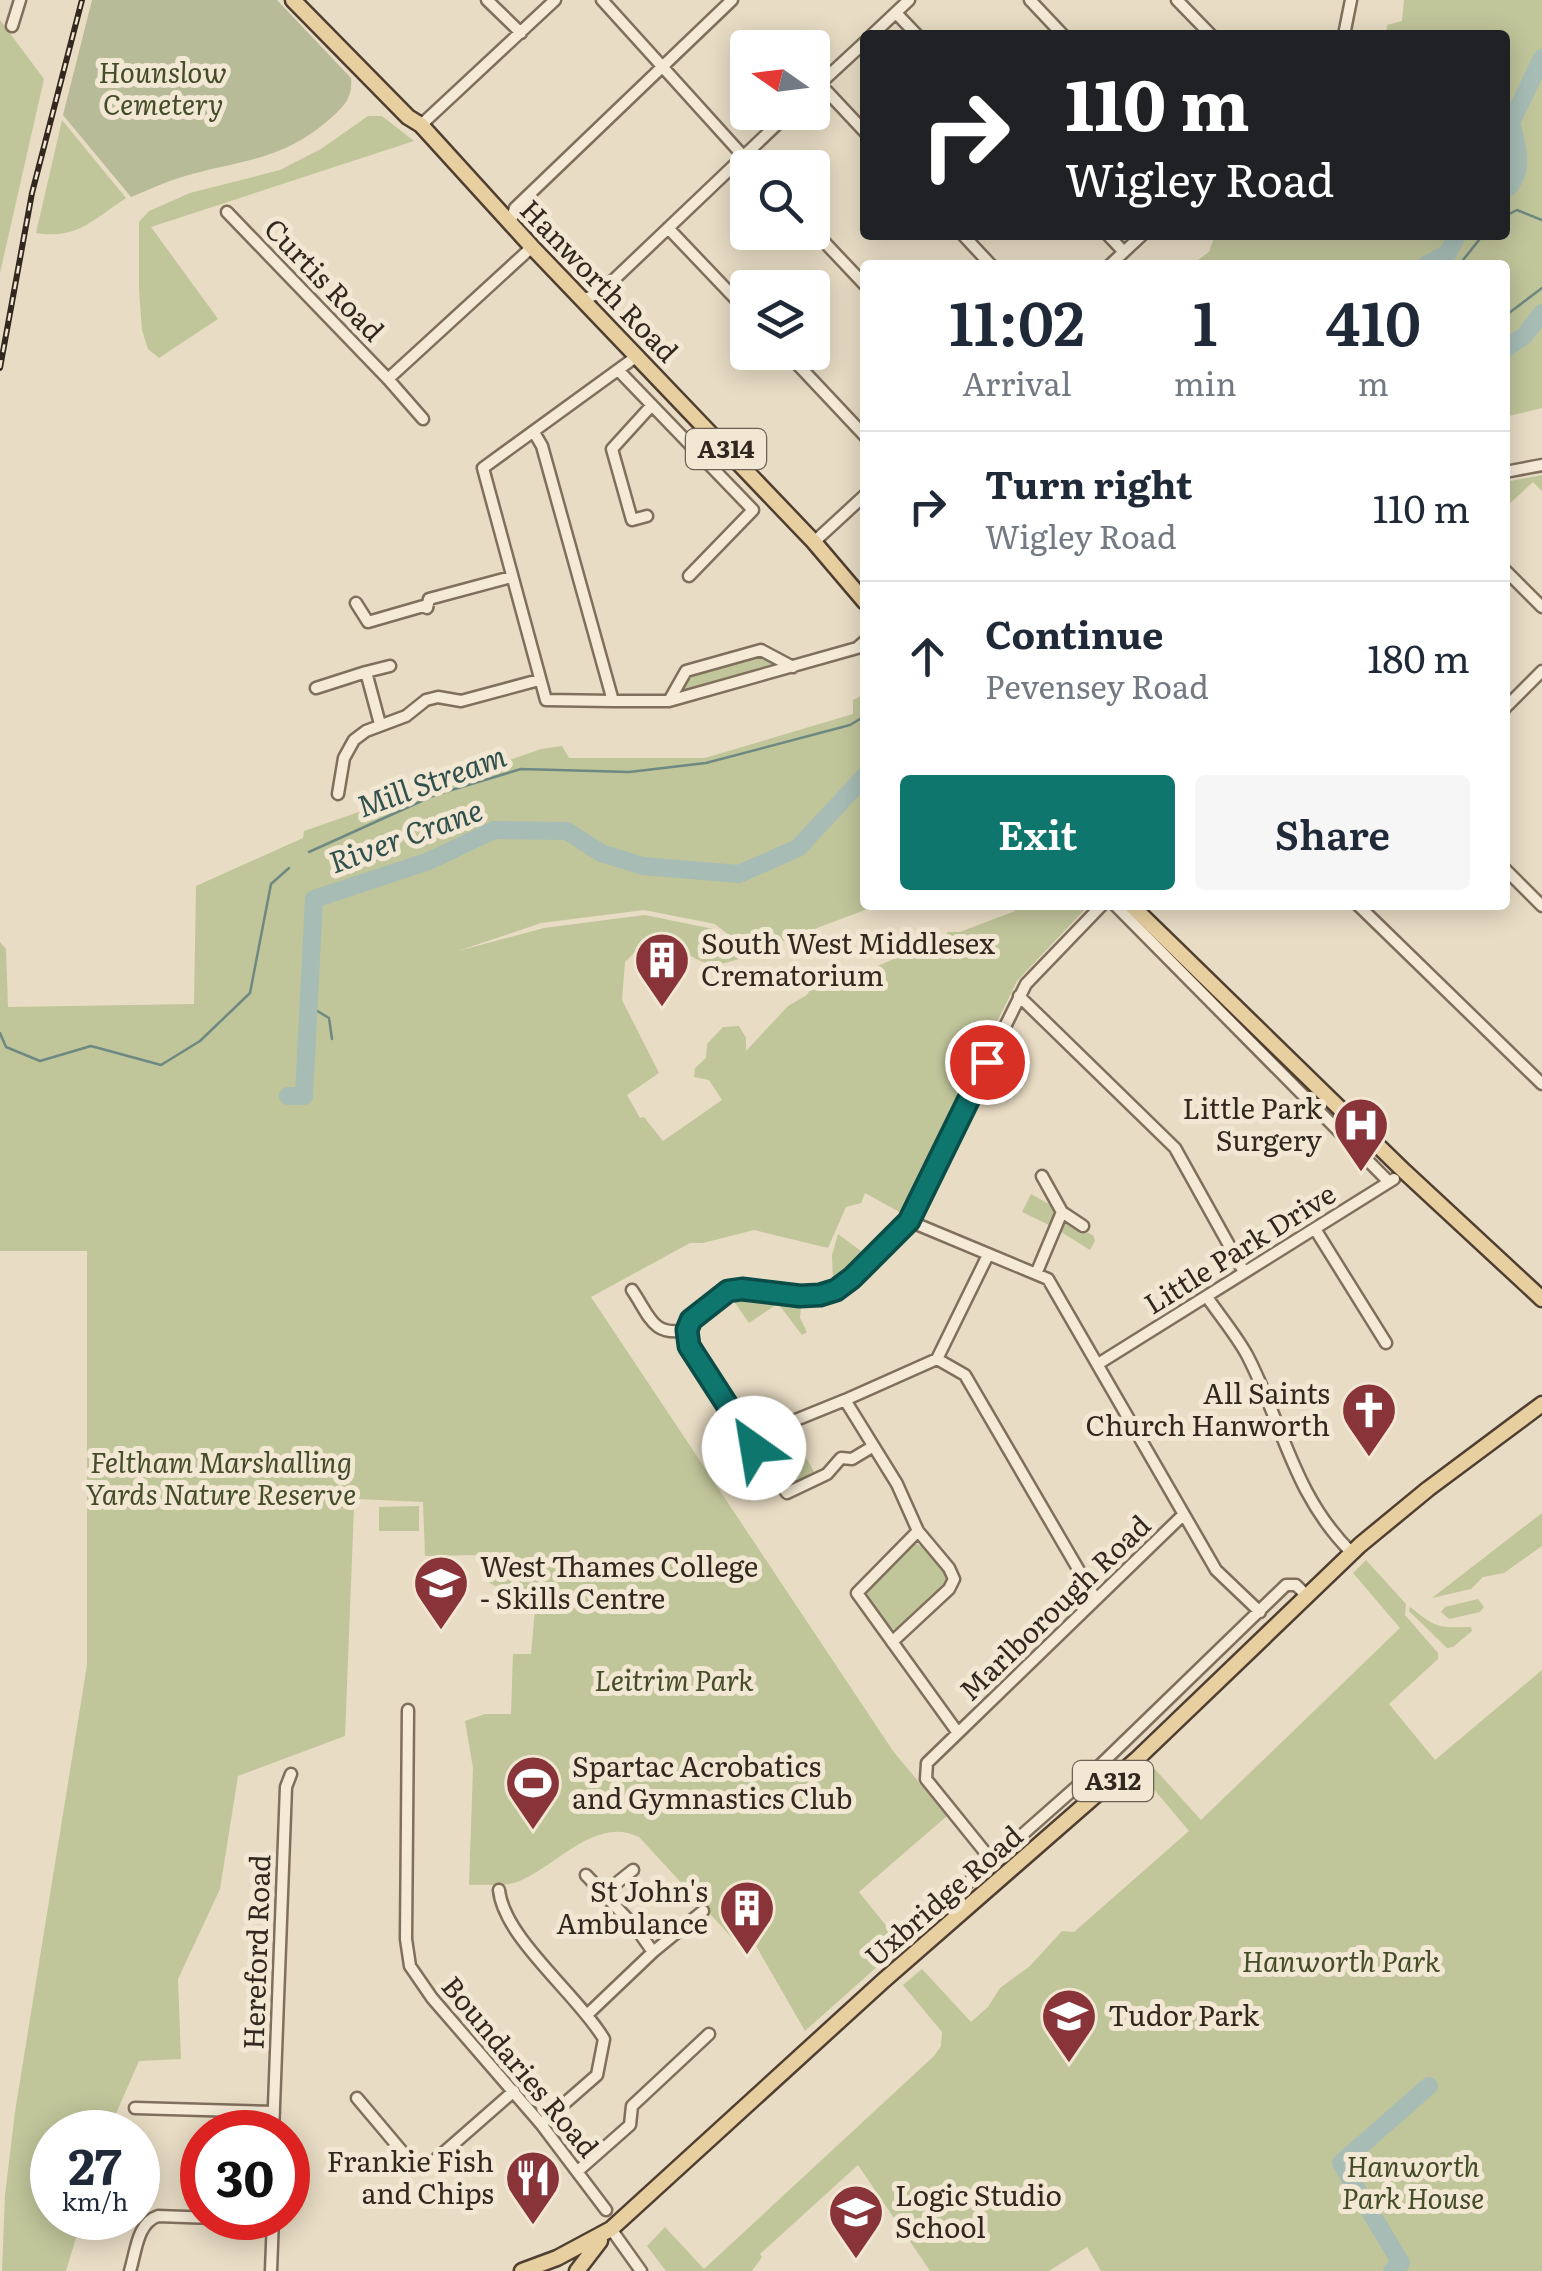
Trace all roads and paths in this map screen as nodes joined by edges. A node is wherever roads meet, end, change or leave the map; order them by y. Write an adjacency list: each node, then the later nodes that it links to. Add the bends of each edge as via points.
1 (20, 0): 12 (street)
2 (293, 0): 23 (main road, Hanworth Road / A314)
3 (488, 0): 18 (street)
4 (556, 0): 18 (street)
5 (602, 0): 20 (street)
6 (732, 0): 20 (street)
7 (910, 0): 11 (street)
8 (1030, 0): 15 (street)
9 (1178, 0): 16 (street)
10 (1351, 0): 17 (street)
11 (896, 13): 13 (street); 14 (street)
12 (12, 26)
13 (877, 30)
14 (912, 30)
15 (1058, 30)
16 (1206, 30)
17 (1345, 30)
18 (521, 33): 23 (street)
19 (860, 47): 21 (street)
20 (664, 65): 26 (street); 29 (street)
21 (830, 75)
22 (830, 101): 24 (street)
23 (421, 125): 30 (main road, Hanworth Road / A314)
24 (860, 128)
25 (771, 130): 27 (street)
26 (739, 150)
27 (750, 150)
28 (730, 169): 33 (street)
29 (515, 208): 30 (street); 32 (street)
30 (497, 210): 32 (main road, Hanworth Road / A314)
31 (226, 212): 50 (street, Curtis Road)
32 (510, 224): 37 (main road, Hanworth Road / A314)
33 (668, 228): 43 (street); 44 (street)
34 (968, 240): 40 (street)
35 (1113, 240): 39 (street)
36 (1137, 240): 39 (street)
37 (532, 247): 45 (main road, Hanworth Road / A314); 50 (street, Curtis Road)
38 (830, 248): 42 (street)
39 (1124, 252): 41 (street)
40 (986, 260)
41 (1115, 260)
42 (860, 280)
43 (600, 292): 45 (street); 46 (street)
44 (730, 293)
45 (582, 300): 46 (main road, Hanworth Road / A314)
46 (594, 312): 47 (main road, Hanworth Road / A314)
47 (637, 356): 49 (street); 59 (main road, Hanworth Road / A314)
48 (803, 370): 53 (street)
49 (619, 371): 51 (street, Hanworth Road); 54 (street)
50 (388, 379): 52 (street, Curtis Road)
51 (652, 405): 58 (street, via 612,449 632,520); 62 (street, Hanworth Road, via 753,510)
52 (423, 419)
53 (860, 431)
54 (534, 434): 61 (street, via 483,468); 75 (street)
55 (1542, 466): 56 (street)
56 (1510, 471)
57 (860, 500): 59 (street)
58 (647, 516)
59 (814, 542): 63 (main road, Hanworth Road / A314)
60 (1510, 575): 65 (street)
61 (511, 576): 66 (street); 73 (street)
62 (688, 576)
63 (860, 596)
64 (356, 604): 66 (street)
65 (1542, 607)
66 (368, 622): 67 (street)
67 (355, 628)
68 (860, 645): 70 (street)
69 (390, 666): 72 (street)
70 (794, 667): 76 (street); 76 (street, via 760,650 686,671)
71 (1542, 671): 77 (street)
72 (366, 672): 74 (street); 78 (street)
73 (540, 680): 75 (street, via 546,700); 78 (street, via 461,701 426,700)
74 (316, 688)
75 (613, 701): 76 (street)
76 (669, 701)
77 (1510, 703)
78 (380, 724): 79 (street, via 354,740)
79 (338, 794)
80 (1510, 874): 81 (street)
81 (1539, 898)
82 (1097, 910): 86 (street)
83 (1120, 910): 90 (street)
84 (1136, 910): 88 (main road)
85 (1363, 910): 87 (street)
86 (1019, 996): 92 (street); 96 (street, via 1175,1148)
87 (1542, 1084)
88 (1405, 1172): 90 (street, Little Park Drive); 100 (main road)
89 (1042, 1176): 91 (street)
90 (1389, 1182): 94 (street, Little Park Drive)
91 (1062, 1212): 93 (street); 97 (street)
92 (909, 1221): 95 (street); 101 (street, via 836,1290 800,1296 728,1291 697,1313)
93 (1084, 1226)
94 (1315, 1229): 96 (street, Little Park Drive); 102 (street)
95 (988, 1255): 97 (street); 103 (street)
96 (1244, 1272): 99 (street, Little Park Drive)
97 (1036, 1274): 104 (street, via 1048,1279)
98 (632, 1290): 101 (street, via 659,1329)
99 (1207, 1297): 104 (street, Little Park Drive); 111 (street, via 1246,1354 1298,1479 1330,1531)
100 (1542, 1300)
101 (687, 1330): 107 (street, via 689,1346)
102 (1386, 1344)
103 (937, 1359): 105 (street); 113 (street, via 965,1375)
104 (1098, 1364): 109 (street)
105 (845, 1400): 107 (street); 108 (street)
106 (1542, 1404): 111 (main road, Uxbridge Road / A312)
107 (751, 1433): 108 (street, via 754,1448 787,1493)
108 (872, 1446): 110 (street)
109 (1183, 1515): 113 (street, Marlborough Road); 114 (street, via 1216,1570)
110 (918, 1531): 115 (street, via 954,1579); 115 (street, via 854,1589)
111 (1352, 1552): 112 (main road, Uxbridge Road / A312)
112 (1307, 1596): 114 (street, Uxbridge Road, via 1286,1585); 138 (main road, Uxbridge Road / A312, via 1136,1760)
113 (1095, 1598): 117 (street, Marlborough Road)
114 (1260, 1612): 119 (street, Uxbridge Road)
115 (892, 1642): 117 (street)
116 (408, 1710): 129 (street, Boundaries Road, via 410,1966)
117 (958, 1733): 119 (street, Marlborough Road, via 927,1763 926,1779)
118 (291, 1774): 133 (street, Hereford Road)
119 (992, 1862): 125 (street, Uxbridge Road)
120 (633, 1870): 123 (street)
121 (586, 1875): 123 (street)
122 (500, 1890): 127 (street, via 495,1906)
123 (603, 1894): 126 (street)
124 (704, 1911): 126 (street)
125 (909, 1941)
126 (653, 1952): 127 (street)
127 (588, 2013): 134 (street, via 604,2038 597,2075)
128 (709, 2034): 135 (street, via 632,2106 630,2125)
129 (514, 2091): 130 (street, via 424,2170); 134 (street, Boundaries Road)
130 (357, 2098)
131 (134, 2108): 132 (street)
132 (204, 2110)
133 (274, 2110)
134 (542, 2124): 135 (street, Boundaries Road)
135 (578, 2170): 136 (street, Boundaries Road)
136 (606, 2210)
137 (180, 2217): 141 (street, via 149,2219)
138 (607, 2232): 140 (main road, A312); 144 (main road); 145 (street)
139 (272, 2240): 142 (street)
140 (540, 2268): 143 (main road, A312)
141 (130, 2271)
142 (271, 2271)
143 (522, 2271)
144 (578, 2271)
145 (641, 2271)

